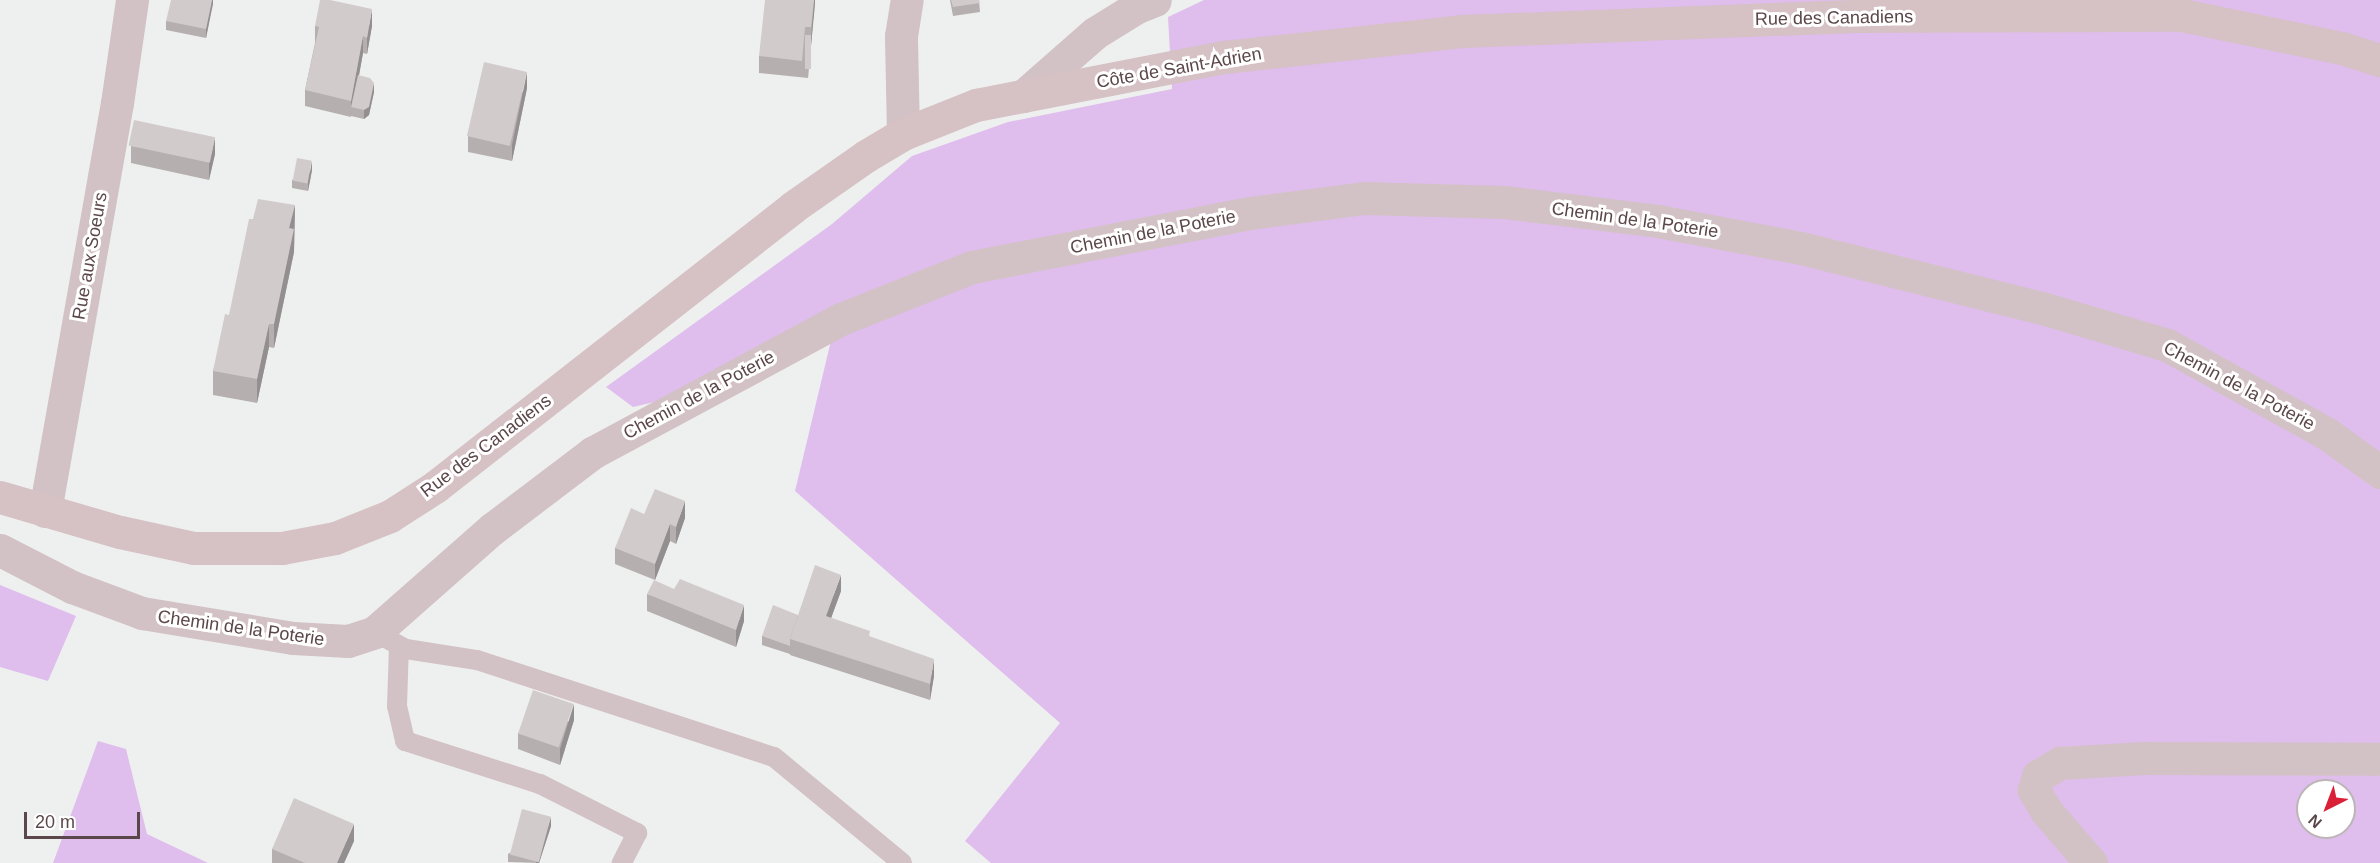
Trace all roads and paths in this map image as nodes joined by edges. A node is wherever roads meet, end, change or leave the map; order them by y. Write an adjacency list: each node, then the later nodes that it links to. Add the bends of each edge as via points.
1 (132, 0): 10 (street, Rue aux Soeurs)
2 (907, 0): 7 (street, via 901,36)
3 (1155, 0): 6 (street, via 1095,33)
4 (1462, 31): 5 (main road, Rue des Canadiens, via 1854,16 2182,15 2342,48); 6 (main road, Côte de Saint-Adrien, via 1224,57)
5 (2380, 60)
6 (1023, 96): 7 (main road, Côte de Saint-Adrien, via 976,105)
7 (903, 134): 10 (main road, Rue des Canadiens, via 793,207 469,462 390,516 335,538 282,548 242,549 194,548)
8 (2380, 472): 12 (street, Chemin de la Poterie, via 2326,433 2167,345 2042,308 1801,248 1658,221 1504,202 1364,198 1250,213 972,267 841,319 592,453 492,529)
9 (0, 497): 10 (main road, Rue des Canadiens)
10 (45, 511)
11 (0, 550): 12 (street, Chemin de la Poterie, via 72,587 142,614 293,638)
12 (387, 639): 14 (lane, via 405,741 540,784 637,833); 15 (lane, via 477,660 774,757)
13 (2380, 759): 16 (street, via 2144,758 2060,763 2038,776 2034,790 2047,812)
14 (622, 863)
15 (902, 863)
16 (2091, 863)

